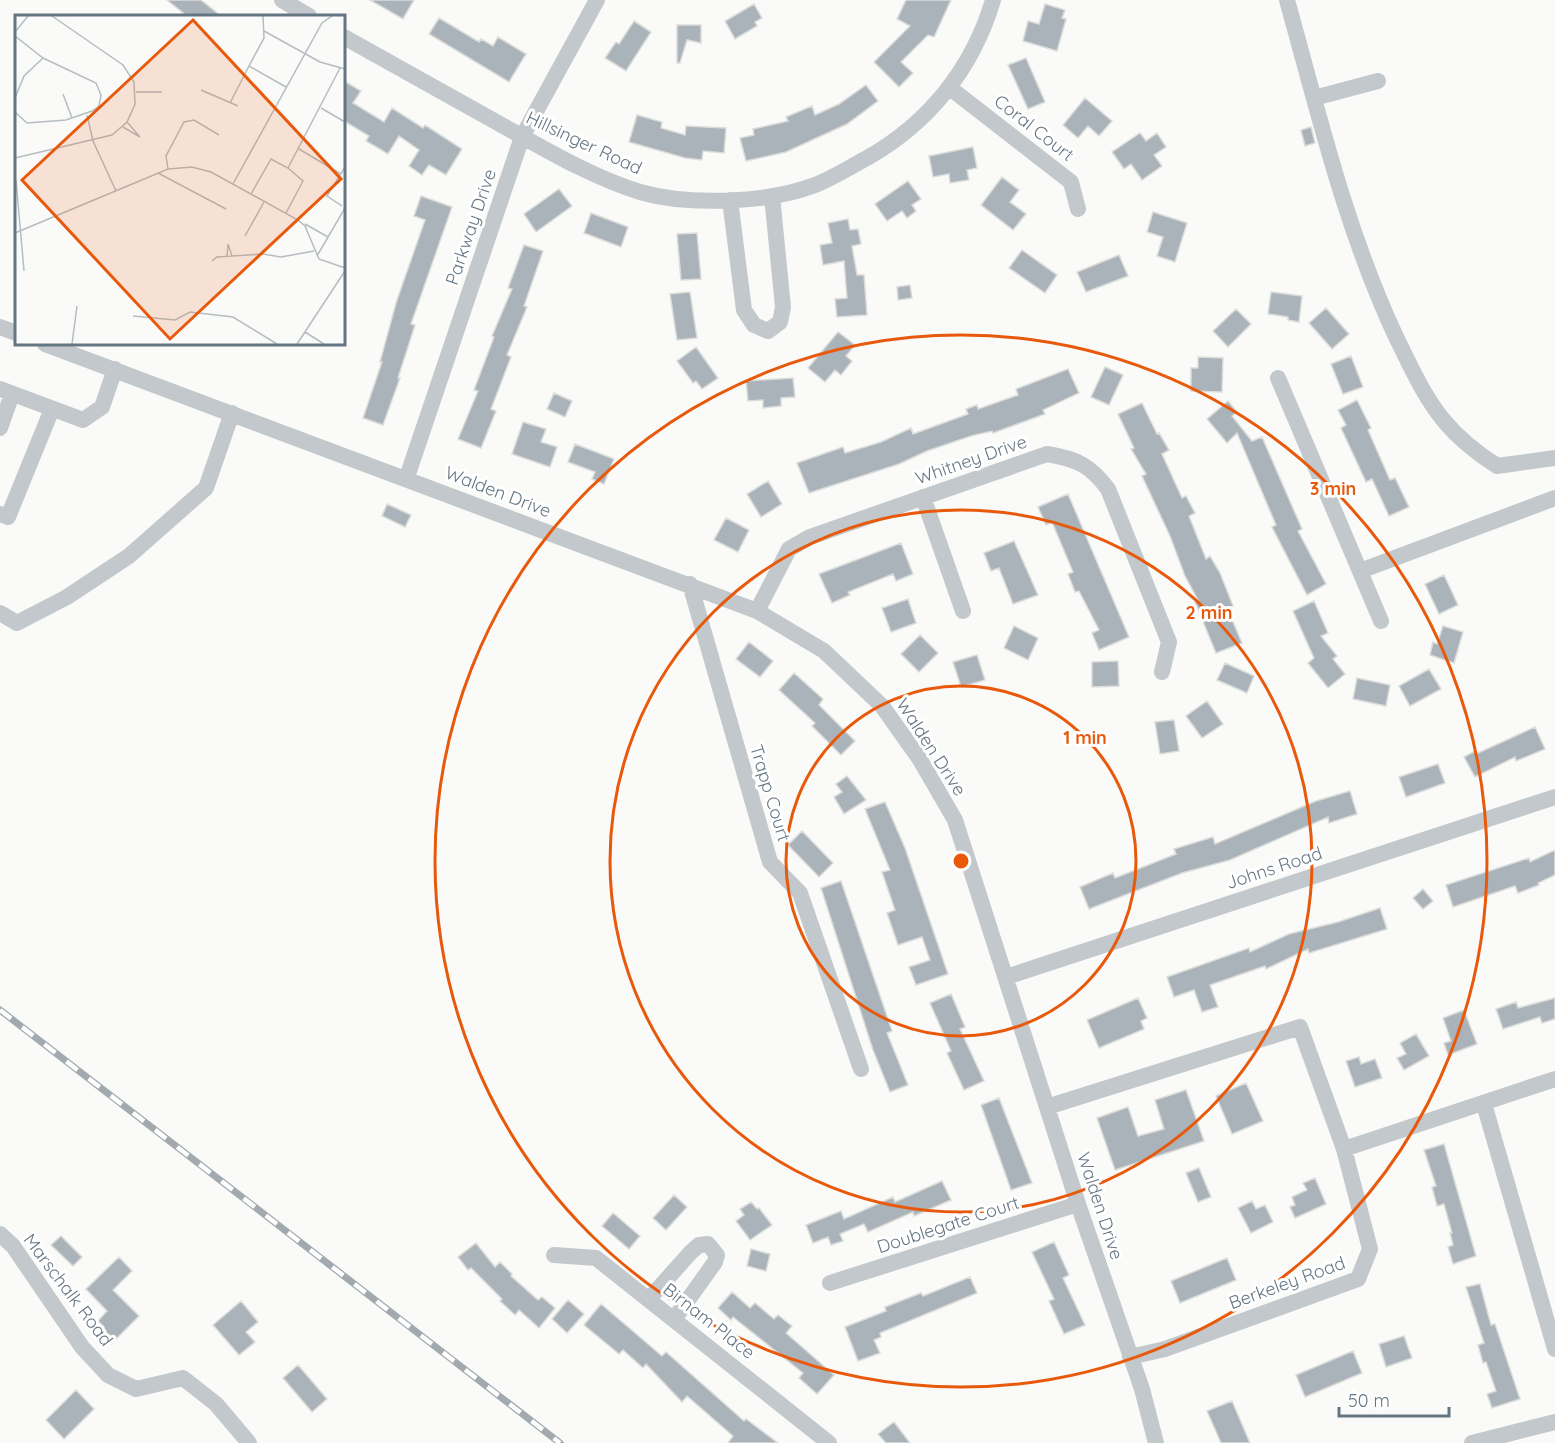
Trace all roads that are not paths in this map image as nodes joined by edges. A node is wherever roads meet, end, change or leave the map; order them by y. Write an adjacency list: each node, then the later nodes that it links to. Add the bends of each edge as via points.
1 (282, 0): 5 (street)
2 (597, 0): 10 (street, Parkway Drive)
3 (993, 0): 8 (street, Hillsinger Road, via 984,33)
4 (1287, 0): 9 (street)
5 (307, 15)
6 (345, 37): 10 (street, Hillsinger Road)
7 (1378, 81): 9 (street)
8 (950, 88): 11 (street, Hillsinger Road, via 894,143 814,185); 13 (street, Coral Court, via 1071,182)
9 (1314, 98): 23 (street, via 1348,220 1385,312 1419,383 1444,422 1470,448 1497,466)
10 (522, 137): 12 (street, Hillsinger Road, via 641,192); 24 (street, Parkway Drive)
11 (772, 196): 12 (street, Hillsinger Road); 12 (street, via 783,307 780,322 768,331 754,325 744,310)
12 (730, 200)
13 (1078, 209)
14 (0, 327): 15 (street)
15 (15, 333)
16 (48, 345): 17 (street, Walden Drive)
17 (115, 369): 20 (street, via 102,407 83,420); 21 (street, Walden Drive)
18 (1278, 378): 28 (street)
19 (6, 392): 20 (street); 22 (street)
20 (52, 409): 27 (street, via 8,517)
21 (232, 413): 24 (street, Walden Drive); 32 (street, via 206,488 129,556 67,597 17,623)
22 (0, 428)
23 (1555, 458)
24 (407, 477): 29 (street, Walden Drive)
25 (923, 497): 30 (street, Whitney Drive, via 810,537 789,549); 31 (street); 34 (street, Whitney Drive, via 1047,454 1072,458 1095,472 1108,489 1169,642)
26 (1555, 498): 28 (street)
27 (0, 514)
28 (1360, 571): 33 (street)
29 (690, 584): 30 (street, Walden Drive); 37 (street, Trapp Court, via 770,862 800,893)
30 (757, 611): 36 (street, Walden Drive, via 824,651 882,706 919,758 955,820)
31 (963, 611)
32 (0, 613)
33 (1381, 621)
34 (1162, 672)
35 (1555, 797): 36 (street, Johns Road)
36 (1006, 977): 40 (street, Walden Drive)
37 (861, 1069)
38 (1555, 1079): 39 (street)
39 (1484, 1104): 41 (street); 48 (street)
40 (1047, 1107): 41 (street, via 1300,1027); 42 (street, Walden Drive)
41 (1344, 1149): 49 (street, Berkeley Road, via 1370,1249 1359,1279)
42 (1077, 1204): 45 (street, Doublegate Court); 49 (street, Walden Drive)
43 (0, 1234): 51 (street, Marschalk Road, via 13,1246 82,1347 108,1374 136,1389 183,1378 216,1404)
44 (554, 1255): 46 (street, Birnam Place, via 596,1258)
45 (830, 1282)
46 (649, 1299): 47 (street, Birnam Place); 47 (street, via 691,1252 708,1244 717,1255 715,1262)
47 (675, 1318): 52 (street, Birnam Place)
48 (1555, 1349)
49 (1130, 1357): 53 (street, Walden Drive)
50 (1555, 1422): 54 (street)
51 (249, 1443)
52 (829, 1443)
53 (1156, 1443)
54 (1472, 1443)

